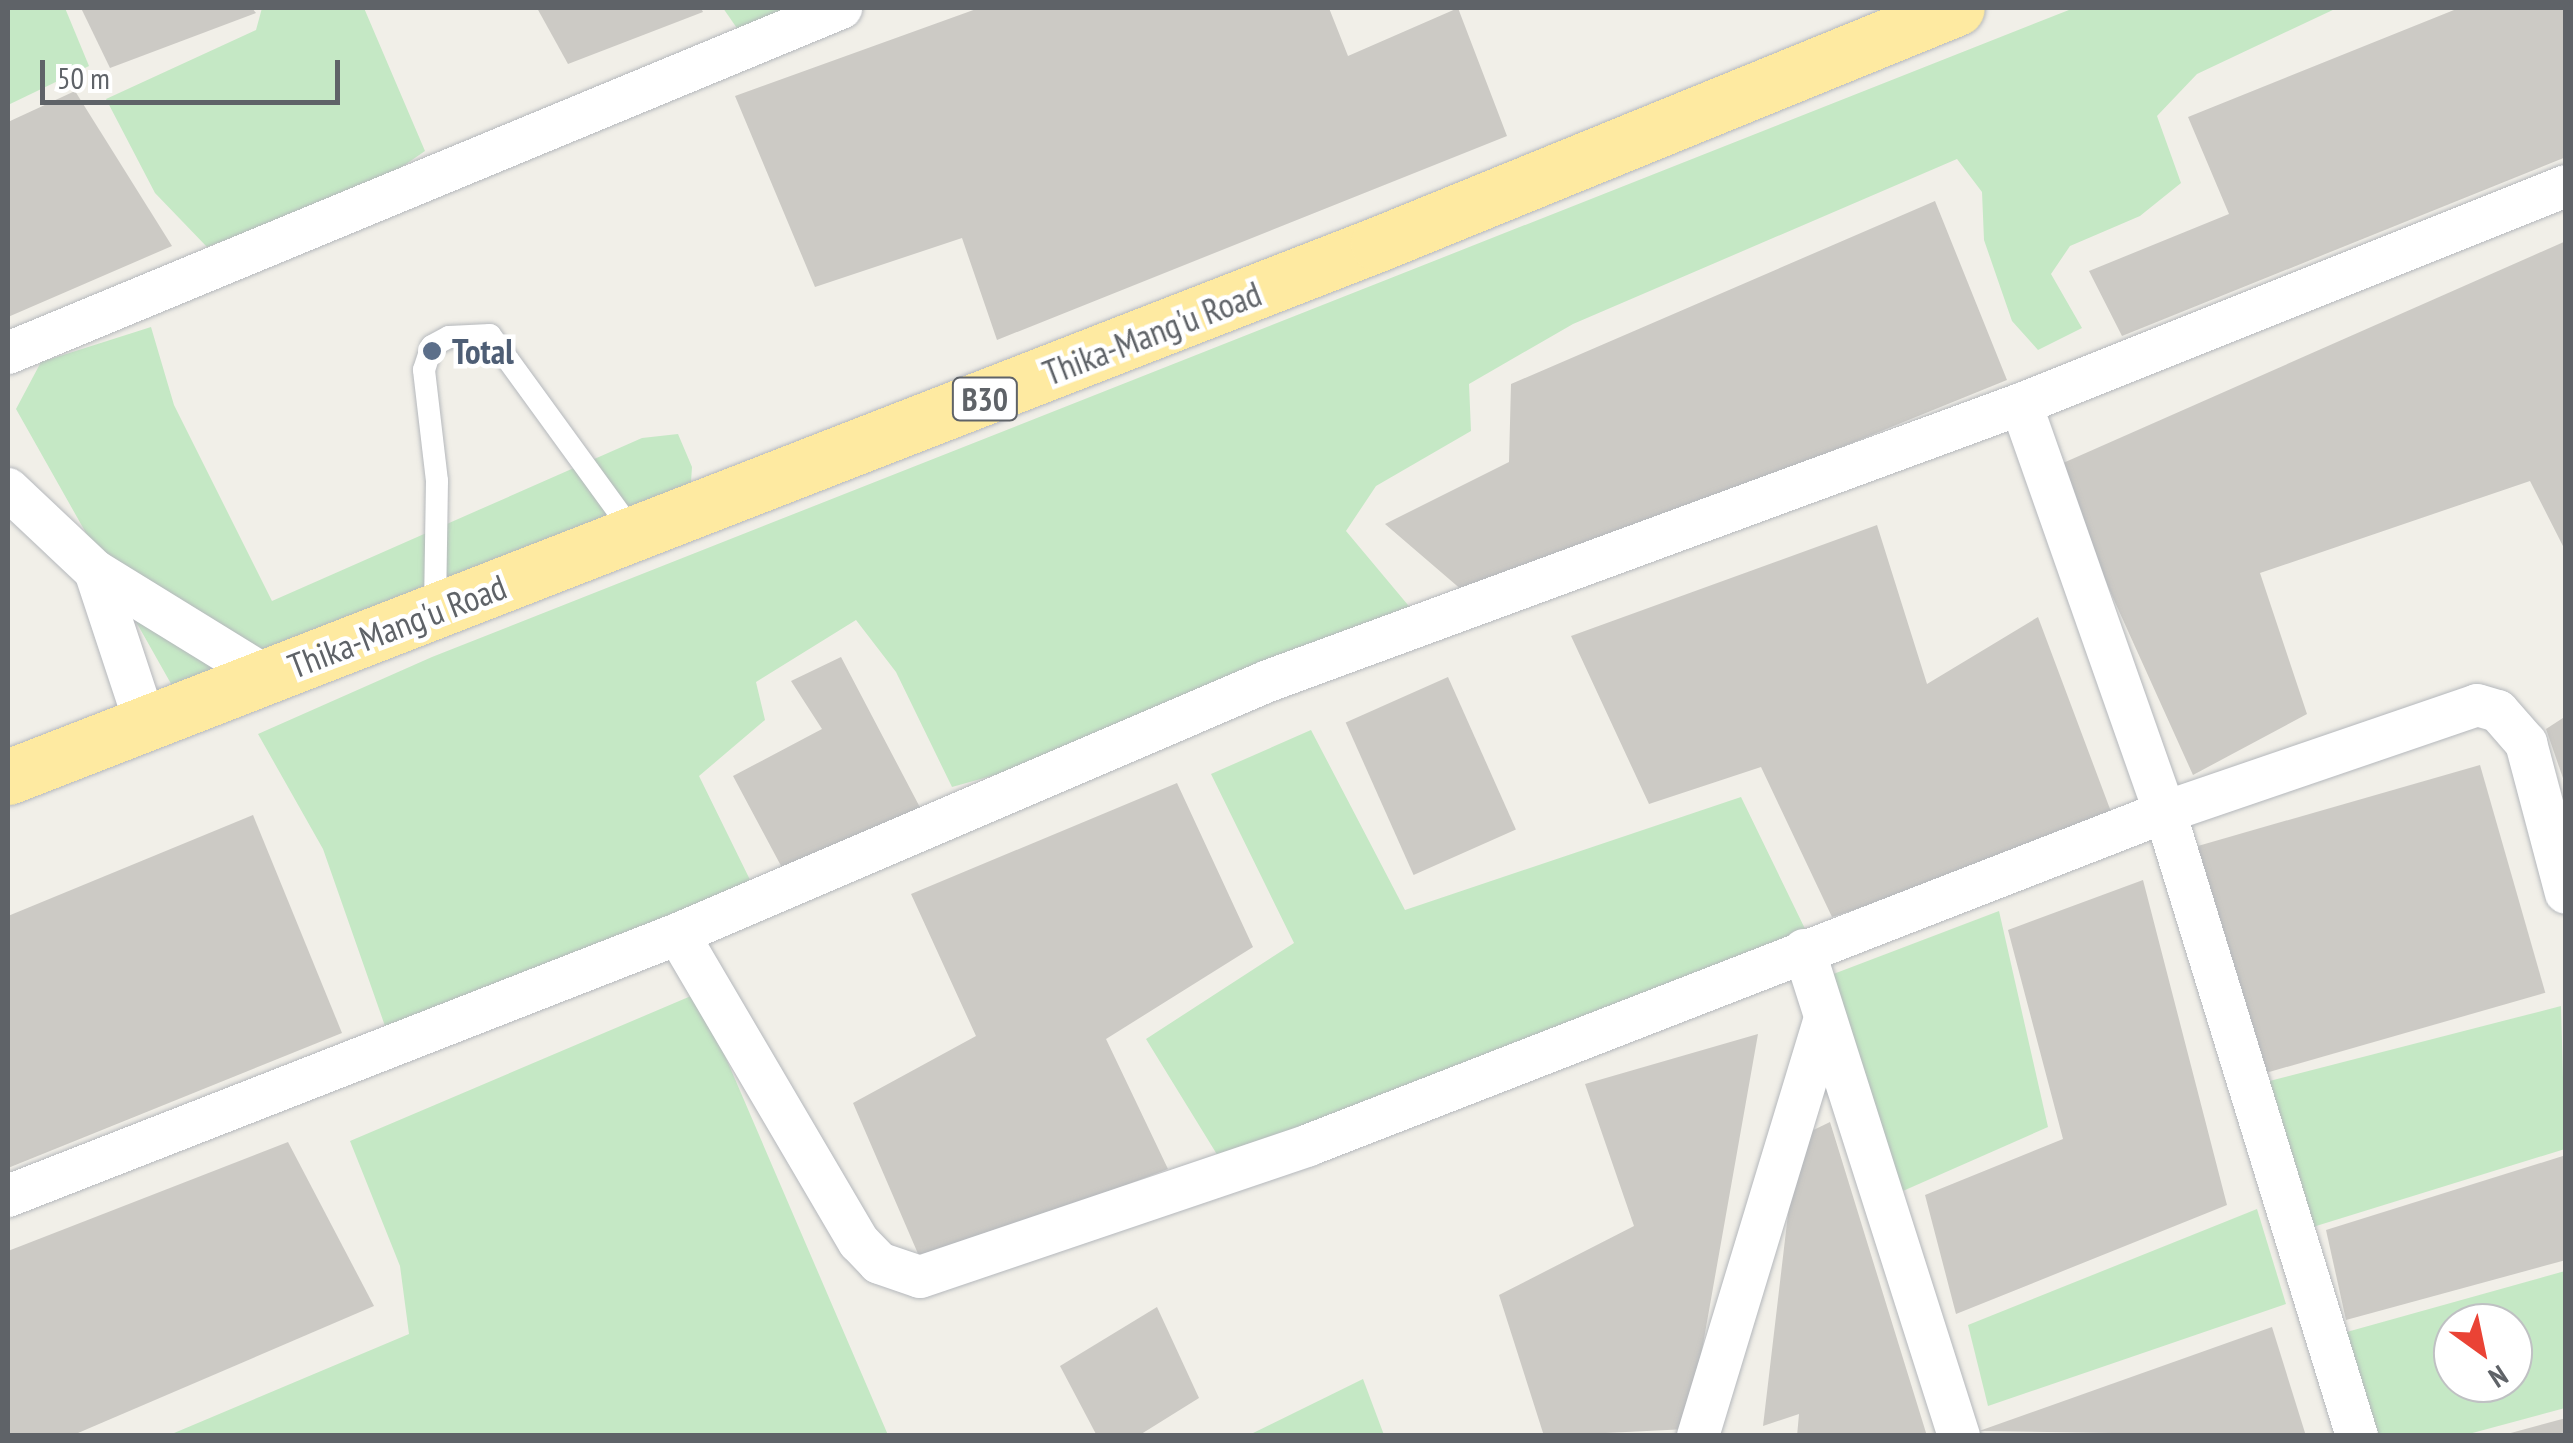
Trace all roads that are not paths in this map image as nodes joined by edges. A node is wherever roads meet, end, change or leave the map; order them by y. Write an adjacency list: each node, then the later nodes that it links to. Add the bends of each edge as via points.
1 (841, 8): 4 (street)
2 (1957, 8): 7 (highway, Thika-Mang'u Road / B30)
3 (2566, 186): 5 (street)
4 (8, 354)
5 (2021, 404): 13 (street); 15 (street, via 1268,682)
6 (8, 489): 8 (street)
7 (636, 536): 9 (highway, Thika-Mang'u Road / B30); 9 (lane, via 490,334 449,337 432,346 424,370 437,481)
8 (95, 571): 10 (street); 11 (street)
9 (435, 612): 10 (highway, Thika-Mang'u Road / B30)
10 (266, 676): 11 (highway, Thika-Mang'u Road / B30)
11 (145, 722): 12 (highway, Thika-Mang'u Road / B30)
12 (8, 777)
13 (2165, 812): 14 (street, via 2478,705 2498,711 2526,743); 16 (street); 21 (street)
14 (2566, 893)
15 (678, 934): 16 (street, via 859,1242 879,1264 920,1277 1309,1145); 18 (street)
16 (1804, 950): 17 (street)
17 (1824, 1020): 19 (street); 20 (street)
18 (8, 1196)
19 (1698, 1436)
20 (1958, 1436)
21 (2356, 1436)

